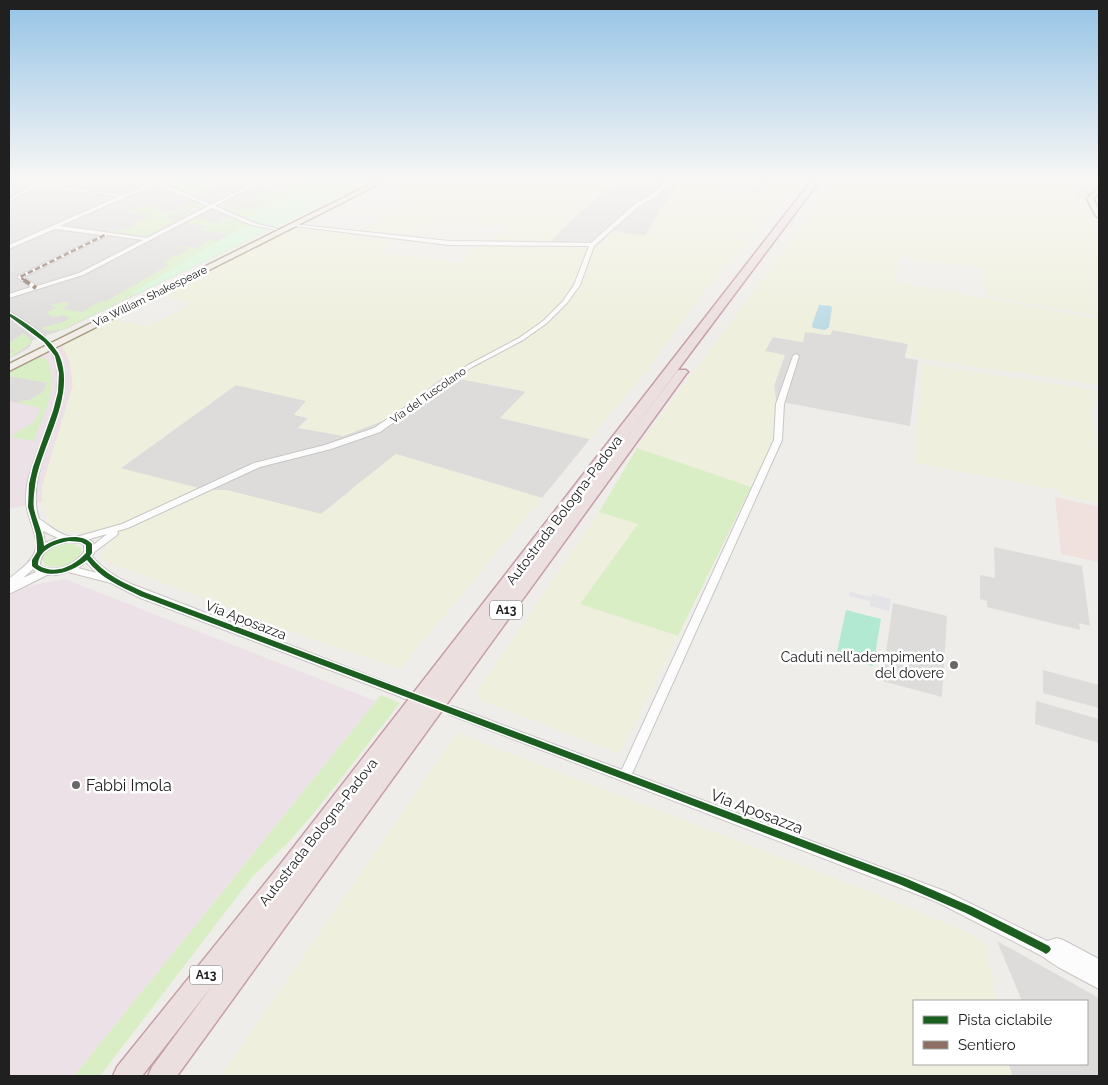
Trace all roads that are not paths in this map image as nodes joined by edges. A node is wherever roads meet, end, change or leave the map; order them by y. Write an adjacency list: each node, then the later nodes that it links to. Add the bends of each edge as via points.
1 (45, 231): 13 (street)
2 (81, 231): 10 (street)
3 (164, 231): 11 (street)
4 (273, 231): 17 (main road, Via William Shakespeare)
5 (282, 231): 17 (main road, Via William Shakespeare)
6 (344, 231): 12 (street, via 454,243)
7 (608, 231): 12 (street, Via del Tuscolano)
8 (777, 231): 38 (highway, Autostrada Bologna-Padova / A13, via 293,865)
9 (787, 231): 39 (highway, Autostrada Bologna-Padova / A13)
10 (107, 234): 11 (street); 14 (street, via 20,277)
11 (148, 239): 14 (street, via 79,275)
12 (592, 245): 22 (street, Via del Tuscolano, via 577,285 545,322 521,339 470,366 377,430 328,447 257,465)
13 (9, 248)
14 (36, 288): 15 (street)
15 (9, 296)
16 (9, 314): 17 (street)
17 (48, 344): 19 (main road); 20 (main road); 21 (street, via 60,362 63,380 32,483 31,505)
18 (796, 356): 34 (street, via 780,404 778,440)
19 (9, 362)
20 (9, 368)
21 (36, 521): 23 (street, via 53,534); 24 (street, via 42,543)
22 (125, 526): 23 (street, Via del Tuscolano); 25 (street, Via del Tuscolano)
23 (74, 539): 24 (street, via 54,543); 25 (street, Via Aposazza, via 89,544)
24 (40, 551): 26 (street)
25 (89, 553): 27 (street); 29 (street, Via Aposazza, via 95,567)
26 (34, 563): 28 (street); 30 (street)
27 (68, 569): 28 (street); 29 (street, Via Aposazza)
28 (46, 571): 31 (street)
29 (119, 582): 32 (street, Via Aposazza, via 142,594)
30 (9, 585)
31 (9, 590)
32 (405, 694)
33 (452, 711): 34 (street, Via Aposazza)
34 (625, 776): 35 (street, Via Aposazza, via 934,894)
35 (1046, 949): 36 (street, Via Aposazza, via 1057,946); 37 (street, Via Aposazza)
36 (1099, 967)
37 (1099, 981)
38 (126, 1076)
39 (163, 1076)

